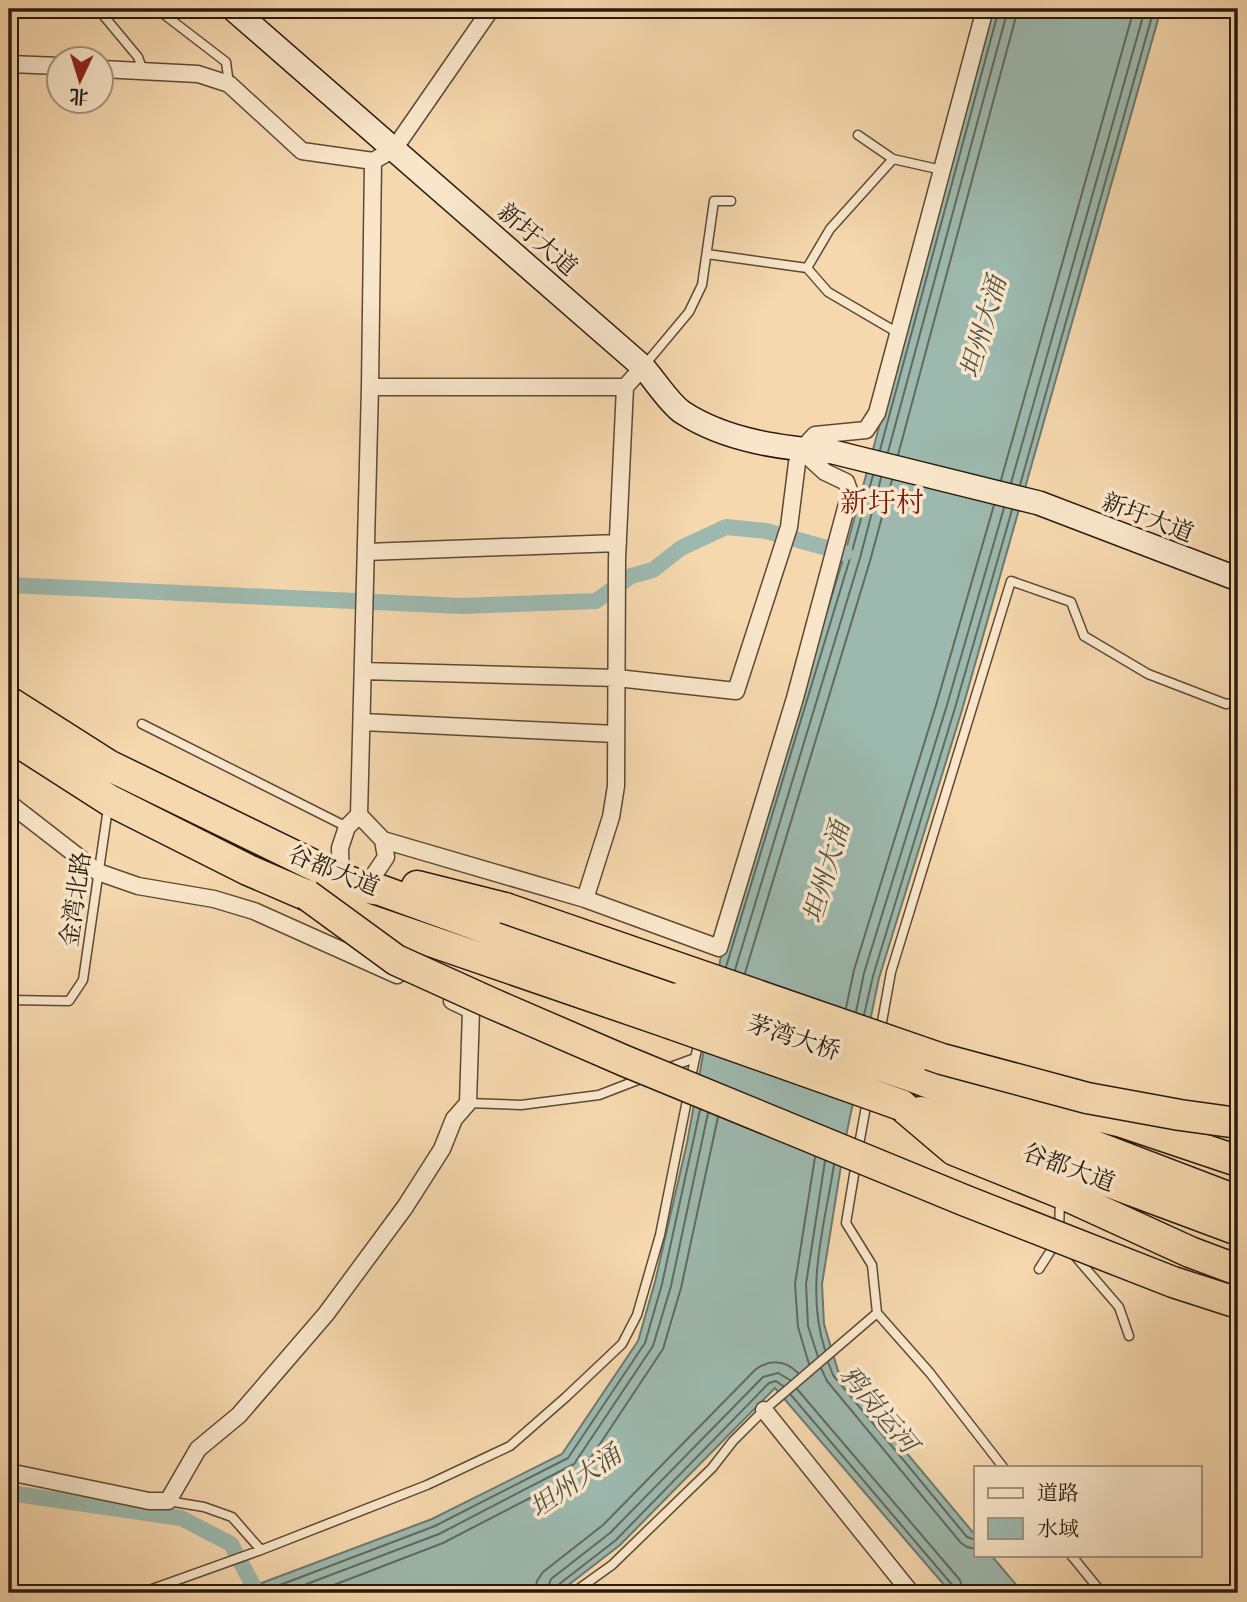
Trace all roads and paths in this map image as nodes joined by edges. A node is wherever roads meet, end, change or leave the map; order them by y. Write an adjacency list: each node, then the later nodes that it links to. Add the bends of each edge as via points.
1 (99, 9): 9 (lane, via 138,57)
2 (157, 9): 10 (lane, via 226,62)
3 (233, 9): 12 (street, 新圩大道)
4 (491, 9): 12 (street)
5 (985, 9): 15 (street)
6 (9, 59): 7 (street)
7 (46, 64)
8 (116, 70): 9 (street)
9 (143, 71): 10 (street, via 198,74)
10 (229, 84): 14 (street, via 302,151)
11 (858, 135): 13 (lane)
12 (394, 149): 14 (street); 20 (street, 新圩大道)
13 (892, 159): 15 (lane); 18 (lane, via 830,229)
14 (373, 162): 21 (street)
15 (942, 170): 19 (street)
16 (731, 201): 17 (lane, via 714,201)
17 (707, 254): 18 (lane); 20 (lane, via 702,285 689,312)
18 (807, 268): 19 (lane, via 828,292)
19 (898, 333): 23 (street, via 877,412 866,430 815,435)
20 (643, 367): 22 (street); 23 (street, 新圩大道, via 680,411 734,437)
21 (370, 387): 22 (street); 25 (street)
22 (625, 387): 24 (street)
23 (801, 450): 26 (street, 新圩大道, via 833,452 1039,503); 28 (street, via 789,527 736,691); 45 (street, via 825,472 846,482 850,493)
24 (618, 543): 25 (street); 28 (street)
25 (366, 552): 27 (street)
26 (1238, 579)
27 (363, 671): 28 (street); 31 (street)
28 (617, 678): 33 (street)
29 (9, 702): 41 (highway, 谷都大道, via 108,765)
30 (1238, 702): 49 (lane, via 1226,704 1148,674 1084,636 1072,602 1011,581 891,972)
31 (362, 722): 33 (street); 37 (street)
32 (142, 724): 38 (lane)
33 (616, 734): 43 (street, via 611,817)
34 (9, 736): 35 (highway, 谷都大道)
35 (109, 800): 40 (lane, 金湾北路); 42 (highway, 谷都大道)
36 (9, 803): 40 (street)
37 (359, 815): 38 (street); 39 (street)
38 (347, 827): 41 (street, via 340,848)
39 (383, 840): 41 (street, via 386,857); 43 (street)
40 (98, 872): 46 (lane, 金湾北路, via 83,980 69,1001); 52 (street, via 138,886 254,911 471,1010)
41 (362, 885): 44 (street); 44 (street); 47 (highway, 谷都大道); 54 (highway, bridge, via 420,886 505,908 942,1059 1087,1098)
42 (307, 895): 44 (highway, 谷都大道); 62 (highway, bridge, via 396,960 491,1003 966,1201)
43 (585, 899): 45 (street)
44 (343, 911): 47 (highway, 谷都大道)
45 (716, 956): 48 (lane)
46 (9, 1000)
47 (673, 1010): 50 (highway, 茅湾大桥, bridge); 53 (highway, 茅湾大桥, bridge)
48 (695, 1058): 52 (lane, via 599,1095 521,1105); 69 (lane, via 660,1235 637,1315 622,1344 509,1446 427,1485)
49 (872, 1073)
50 (911, 1076): 55 (highway, via 943,1079 1122,1122); 57 (highway, 谷都大道)
51 (870, 1086): 63 (lane, via 846,1223 872,1265)
52 (468, 1103): 68 (street, via 454,1119 442,1149 405,1207 326,1314 239,1415 198,1449)
53 (901, 1105): 56 (highway, via 954,1150); 58 (highway, 谷都大道)
54 (1238, 1123)
55 (1238, 1160)
56 (1061, 1193): 59 (lane); 61 (highway)
57 (1238, 1200)
58 (1238, 1230)
59 (1059, 1237): 60 (lane); 64 (lane, via 1119,1307)
60 (1039, 1269)
61 (1238, 1270)
62 (1238, 1303)
63 (877, 1313): 65 (lane); 66 (lane)
64 (1129, 1336)
65 (769, 1405): 72 (lane, via 612,1565); 73 (street)
66 (1002, 1466)
67 (9, 1472): 68 (street)
68 (168, 1502): 69 (lane, via 232,1517)
69 (261, 1550): 71 (lane)
70 (1072, 1556): 74 (lane)
71 (141, 1593)
72 (573, 1593)
73 (911, 1593)
74 (1102, 1593)

